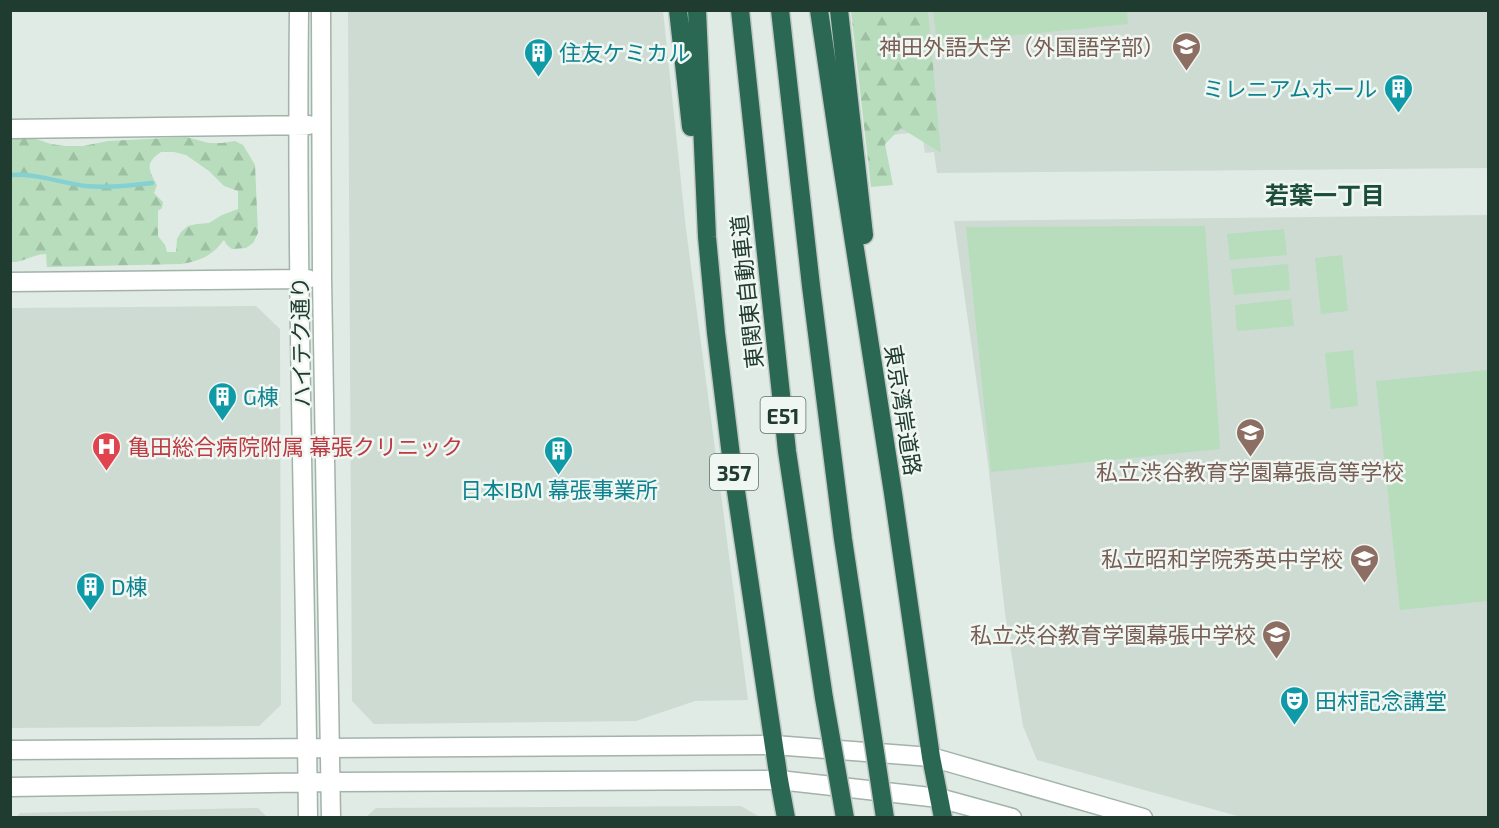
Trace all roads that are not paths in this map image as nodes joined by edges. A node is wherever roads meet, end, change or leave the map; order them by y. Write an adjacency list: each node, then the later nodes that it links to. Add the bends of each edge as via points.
1 (299, 10): 10 (street, ハイテク通り)
2 (321, 10): 9 (street, ハイテク通り)
3 (678, 10): 12 (highway, 357, via 691,128)
4 (697, 10): 12 (highway, 357)
5 (740, 10): 30 (highway, 東関東自動車道 / E51, bridge, via 787,451)
6 (780, 10): 31 (highway, E51, bridge, via 840,516)
7 (819, 10): 16 (highway, 東京湾岸道路)
8 (839, 10): 16 (highway)
9 (321, 125): 10 (street); 13 (street, ハイテク通り)
10 (297, 126): 11 (street); 14 (street, ハイテク通り)
11 (10, 129)
12 (705, 190): 17 (highway, 357, via 732,464)
13 (322, 278): 14 (street); 18 (street, ハイテク通り)
14 (298, 279): 15 (street); 19 (street, ハイテク通り)
15 (10, 282)
16 (893, 493): 21 (highway, 東京湾岸道路)
17 (774, 745): 18 (street); 21 (street); 22 (highway, 357)
18 (330, 748): 19 (street); 23 (street, ハイテク通り)
19 (307, 749): 20 (street); 24 (street, ハイテク通り)
20 (10, 750)
21 (931, 757): 26 (highway, 東京湾岸道路); 34 (street)
22 (779, 780): 23 (street); 26 (street); 29 (highway, 357)
23 (330, 782): 24 (street); 28 (street, ハイテク通り)
24 (307, 783): 25 (street); 27 (street, ハイテク通り)
25 (10, 787)
26 (939, 798): 32 (highway, 東京湾岸道路); 33 (street)
27 (308, 818)
28 (331, 818)
29 (786, 818)
30 (844, 818)
31 (885, 818)
32 (943, 818)
33 (1011, 818)
34 (1143, 818)

